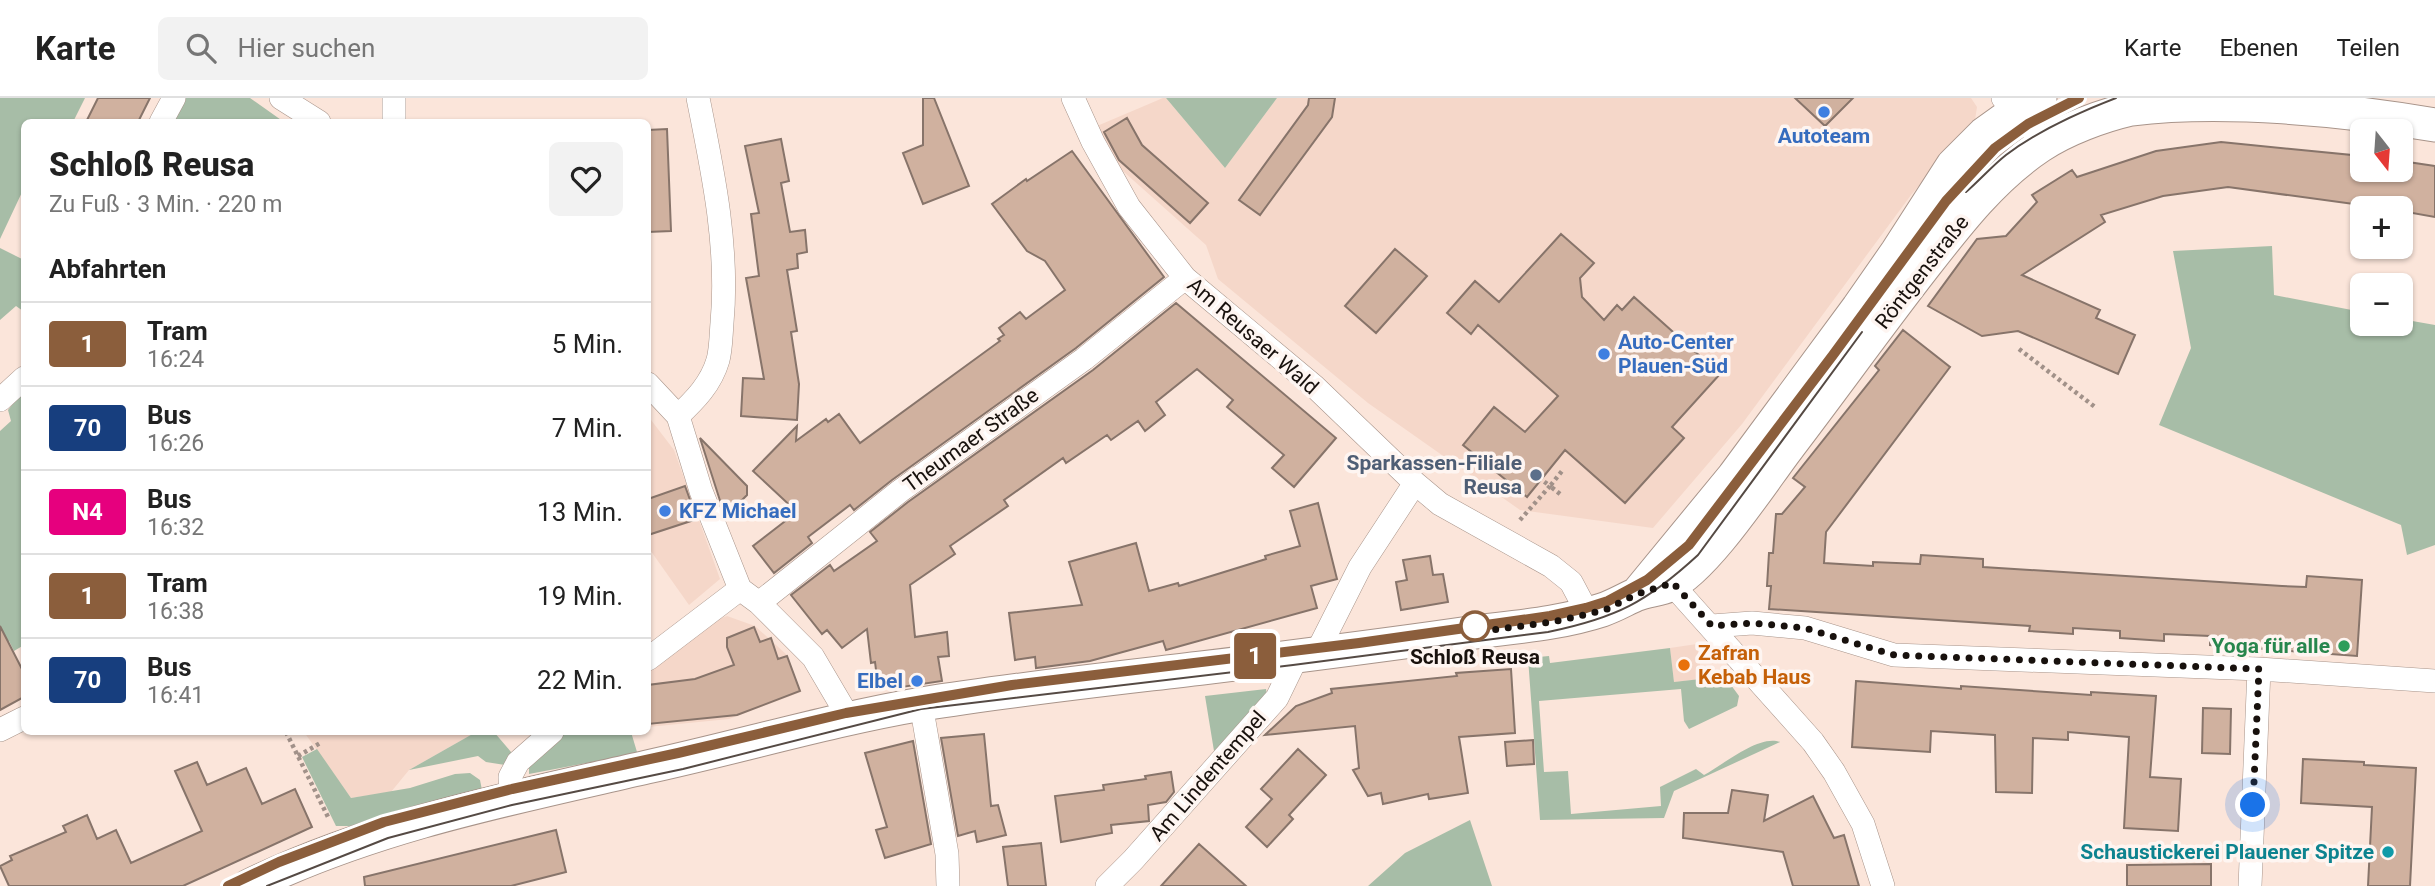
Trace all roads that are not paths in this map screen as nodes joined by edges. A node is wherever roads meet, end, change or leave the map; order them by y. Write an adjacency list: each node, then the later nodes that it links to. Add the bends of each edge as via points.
1 (174, 98): 7 (street)
2 (281, 98): 8 (street)
3 (394, 98): 9 (street)
4 (698, 98): 16 (street, via 715,191 725,291 718,360 703,393)
5 (1073, 98): 12 (street, Am Reusaer Wald, via 1129,207)
6 (2020, 102): 11 (street); 18 (street, Röntgenstraße, via 1953,165 1858,308)
7 (163, 119)
8 (314, 119)
9 (394, 119)
10 (2435, 125): 11 (street, Röntgenstraße, via 2233,99 2131,108)
11 (2043, 144): 18 (street, Röntgenstraße, via 1963,216 1694,568)
12 (1185, 278): 17 (street, Am Reusaer Wald, via 1314,386); 20 (street, Theumaer Straße, via 1084,359 900,491)
13 (21, 381): 15 (street)
14 (651, 387): 16 (street)
15 (0, 400)
16 (678, 416): 19 (street, via 701,491)
17 (1415, 483): 21 (street, Am Reusaer Wald, via 1440,504 1551,566 1571,582); 23 (street)
18 (1666, 576): 21 (street, Röntgenstraße, via 1615,606); 22 (street)
19 (740, 589): 20 (street); 24 (street)
20 (759, 603): 28 (street, via 813,657)
21 (1588, 614): 23 (street)
22 (1712, 626): 25 (street, via 1752,623 1805,628 1894,655); 36 (street, via 1834,772 1863,824)
23 (1304, 656): 27 (street); 35 (street, Am Lindentempel, via 1293,665 1277,698)
24 (651, 657)
25 (2259, 669): 26 (street); 37 (street)
26 (2435, 681)
27 (921, 704): 28 (street); 34 (street, via 947,854)
28 (847, 719): 32 (street)
29 (21, 720): 30 (street)
30 (0, 730)
31 (549, 735): 32 (street, via 518,762 510,777)
32 (511, 798): 33 (street, via 386,831)
33 (248, 886)
34 (948, 886)
35 (1107, 886)
36 (1883, 886)
37 (2250, 886)

